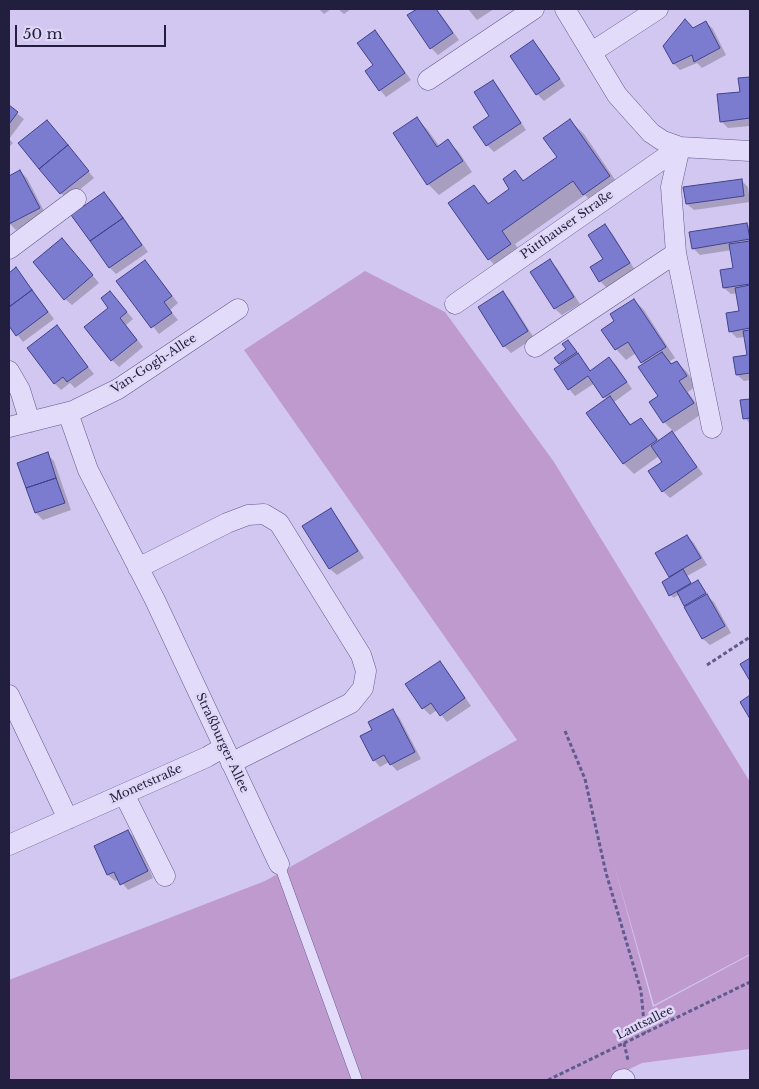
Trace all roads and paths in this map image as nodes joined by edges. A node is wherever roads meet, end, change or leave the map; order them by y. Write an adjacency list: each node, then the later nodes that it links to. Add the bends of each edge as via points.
1 (534, 9): 5 (street)
2 (565, 9): 4 (street)
3 (658, 9): 4 (street)
4 (592, 52): 6 (street, via 617,95 651,133)
5 (428, 80)
6 (680, 147): 7 (street); 10 (street, via 671,187); 11 (street, Pütthauser Straße)
7 (750, 151)
8 (76, 199): 9 (street)
9 (9, 249)
10 (676, 253): 13 (street); 18 (street)
11 (455, 304)
12 (238, 310): 15 (street, Van-Gogh-Allee, via 118,390)
13 (535, 347)
14 (9, 371): 16 (street, via 20,390)
15 (68, 413): 16 (street, Van-Gogh-Allee); 19 (street, Straßburger Allee, via 88,470)
16 (30, 422): 17 (street, Van-Gogh-Allee)
17 (9, 427)
18 (712, 428)
19 (138, 568): 24 (street, Straßburger Allee); 24 (street, Monetstraße, via 227,522 264,514 279,524 361,655 366,671 363,688 351,703)
20 (750, 637): 21 (path)
21 (707, 665)
22 (9, 695): 26 (street)
23 (565, 731): 31 (path, via 585,779 606,873 641,991)
24 (228, 755): 25 (street, Monetstraße, via 207,757); 28 (street, Straßburger Allee)
25 (124, 794): 26 (street, Monetstraße); 29 (street)
26 (68, 819): 27 (street, Monetstraße)
27 (9, 845)
28 (278, 864): 32 (lane, Straßburger Allee)
29 (165, 876)
30 (750, 982): 31 (path, Lautsallee)
31 (645, 1033): 33 (path, Lautsallee)
32 (358, 1080)
33 (548, 1080)
34 (621, 1080): 35 (street)
35 (625, 1080)

